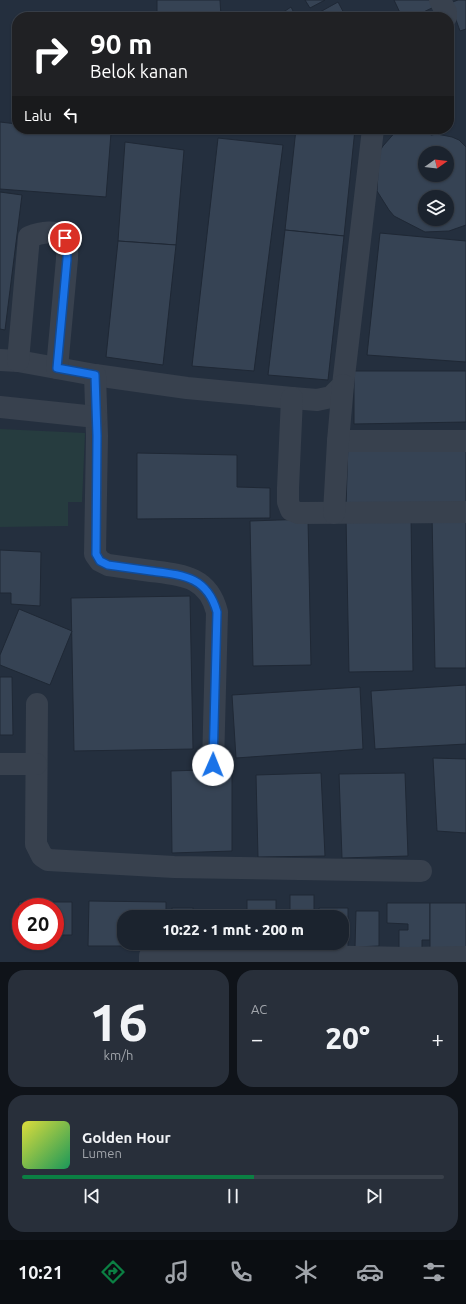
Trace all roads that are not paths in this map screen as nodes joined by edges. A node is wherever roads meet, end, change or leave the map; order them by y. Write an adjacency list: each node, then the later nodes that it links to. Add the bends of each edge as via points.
1 (440, 0): 2 (street)
2 (446, 12)
3 (372, 134): 7 (street)
4 (9, 360): 5 (street); 5 (street, via 29,237 44,232 59,234 65,238 67,259)
5 (57, 368): 6 (street)
6 (95, 375): 8 (street, via 187,388); 10 (street)
7 (343, 385): 8 (street, via 332,397 317,400); 11 (street)
8 (292, 398): 13 (street, via 288,502 291,510 298,513)
9 (0, 407): 10 (street)
10 (96, 417): 18 (street, via 96,554 100,561 108,565 190,577 205,590 214,603 217,612)
11 (338, 441): 12 (street); 13 (street)
12 (466, 441)
13 (334, 512): 14 (street)
14 (466, 512)
15 (37, 704): 17 (street)
16 (0, 764): 17 (street)
17 (36, 764): 19 (street, via 36,844 42,856 48,860 174,867)
18 (213, 765)
19 (421, 871)
20 (153, 957): 22 (street)
21 (466, 957): 23 (street)
22 (280, 959): 23 (street)
23 (408, 960)

